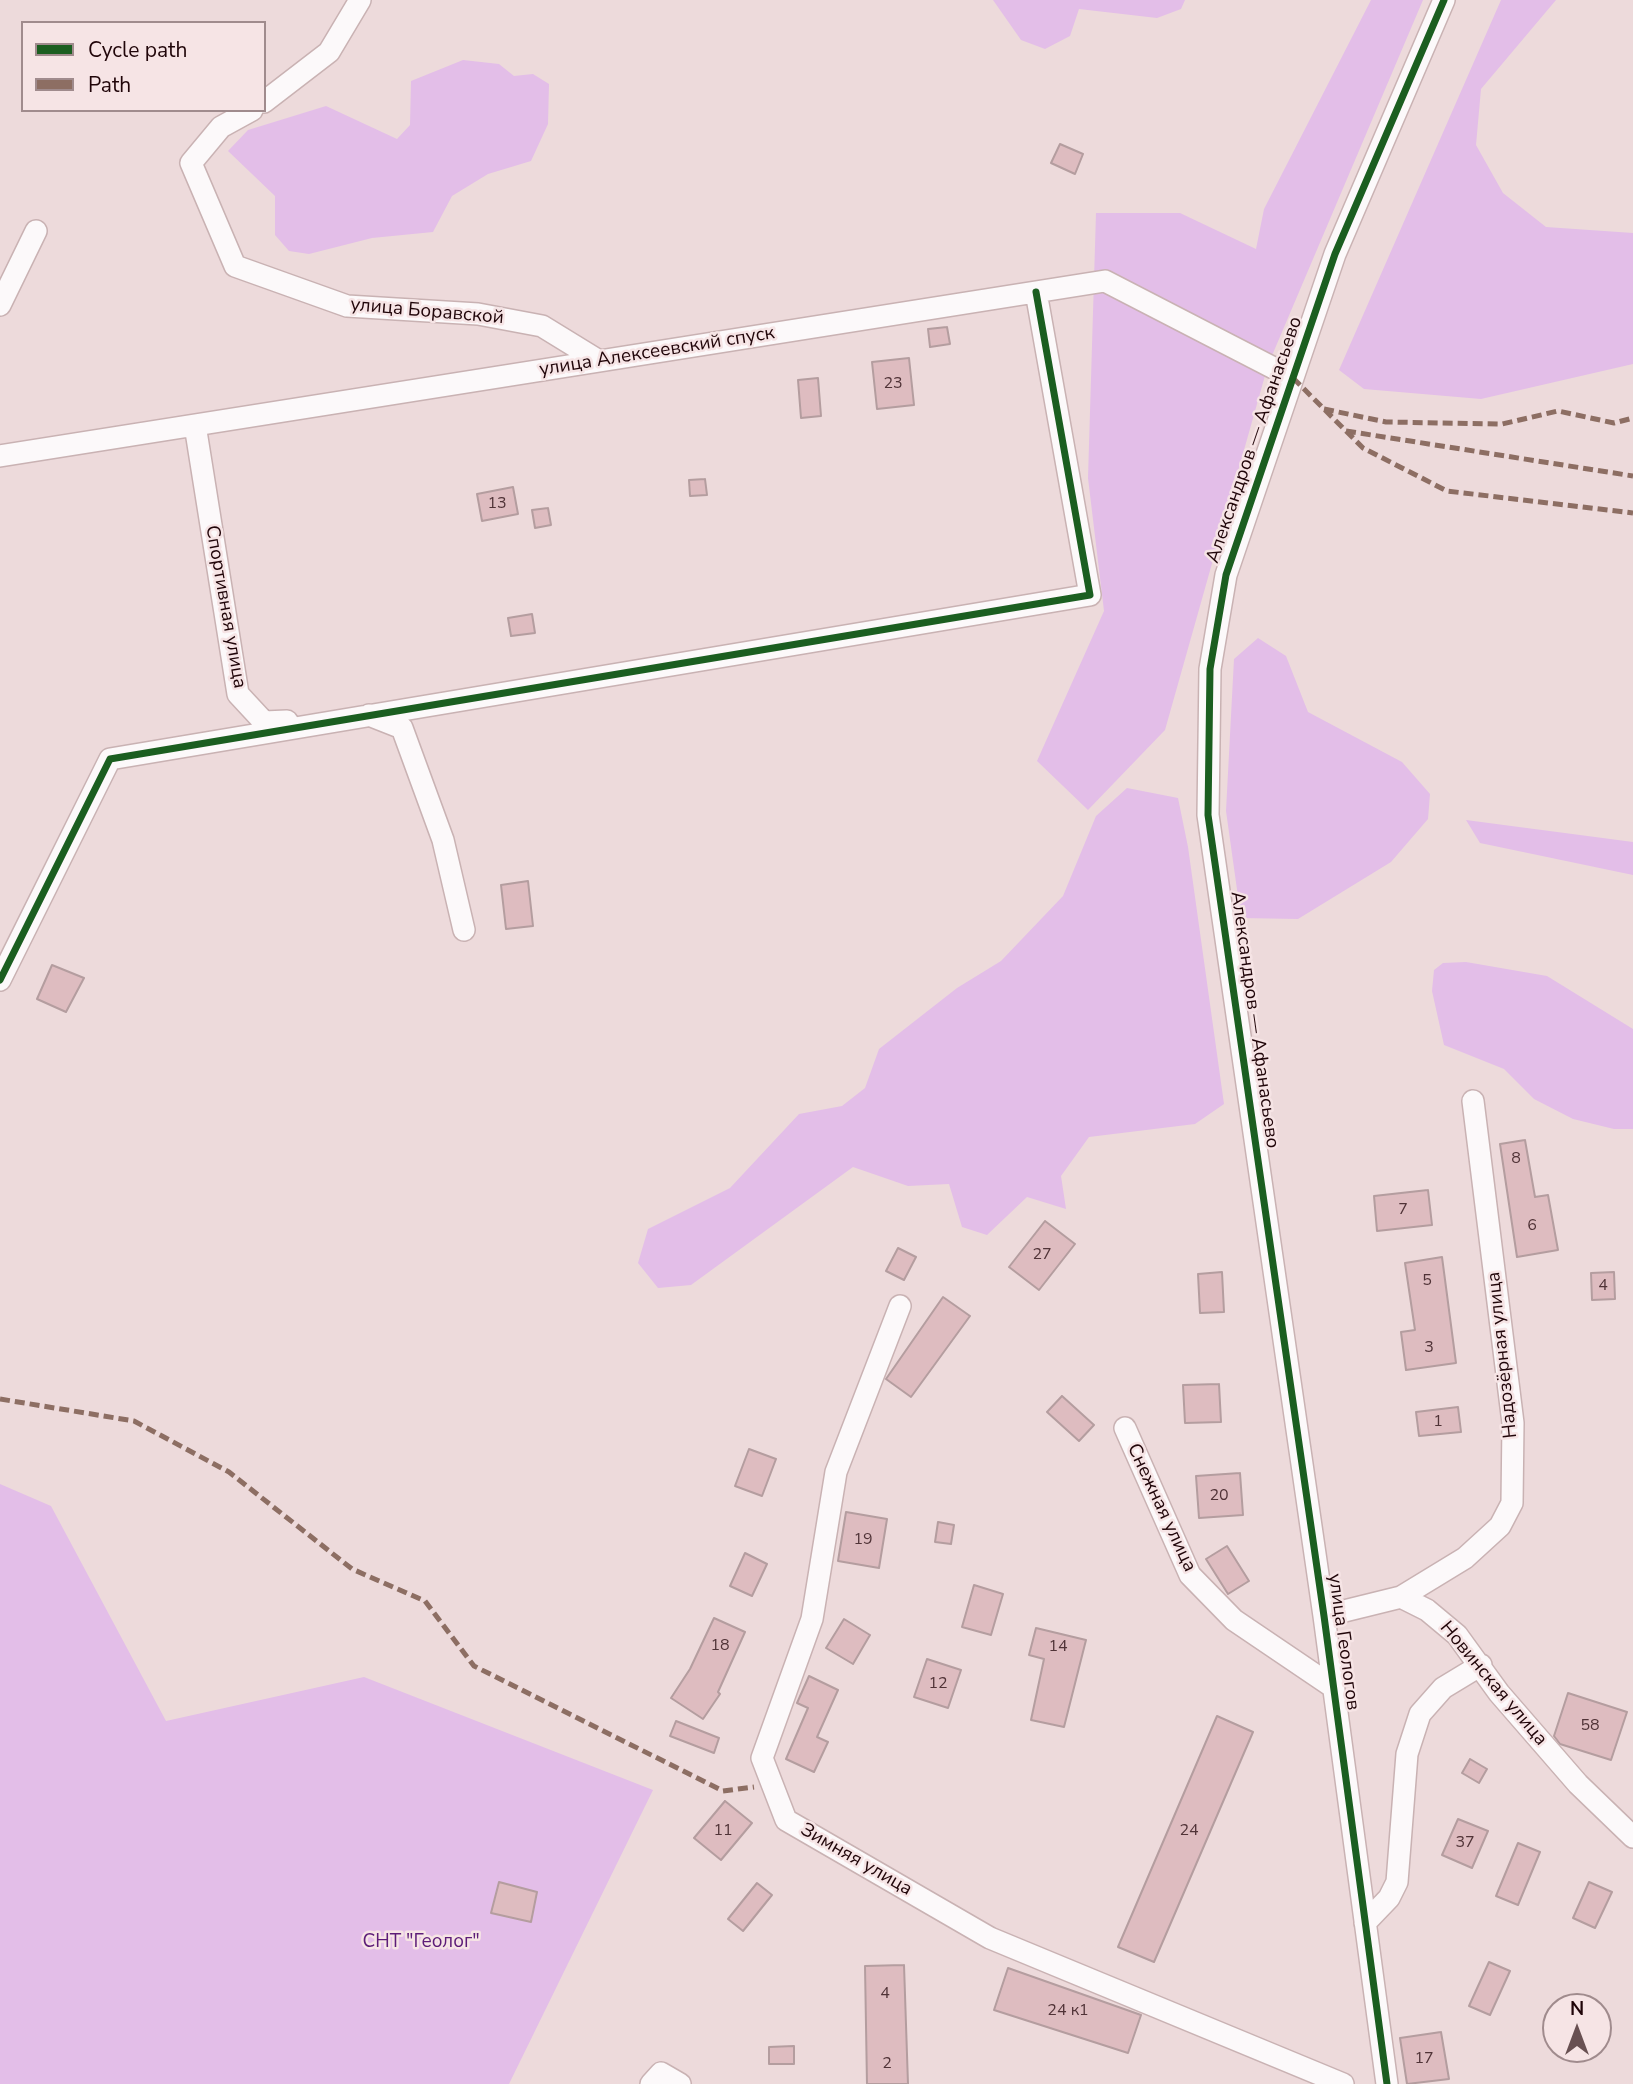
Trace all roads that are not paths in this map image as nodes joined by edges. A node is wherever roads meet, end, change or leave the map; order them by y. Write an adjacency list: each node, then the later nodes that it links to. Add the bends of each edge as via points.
1 (360, 0): 3 (street, via 329,52)
2 (1444, 0): 9 (street, Александров — Афанасьево, via 1335,254)
3 (266, 100)
4 (248, 112): 8 (street, улица Боравской, via 221,127 191,163 235,266 347,306 478,314 542,326)
5 (36, 231): 7 (street)
6 (1036, 292): 8 (street, улица Алексеевский спуск); 9 (street, улица Алексеевский спуск, via 1105,281); 12 (street, via 1090,595)
7 (0, 305)
8 (599, 361): 10 (street, улица Алексеевский спуск)
9 (1293, 378): 16 (street, Александров — Афанасьево, via 1226,575 1210,669 1208,814)
10 (195, 425): 11 (street, улица Алексеевский спуск); 12 (street, Спортивная улица, via 238,694 264,722 303,720 354,709)
11 (0, 456)
12 (370, 716): 13 (street, Спортивная улица, via 402,728 443,840); 14 (street, via 110,759)
13 (464, 930)
14 (0, 980)
15 (1473, 1101): 19 (street, Надозёрная улица, via 1513,1423 1512,1503 1500,1526 1465,1558)
16 (1264, 1204): 20 (street, улица Геологов)
17 (900, 1306): 27 (street, Зимняя улица, via 836,1472 812,1619 762,1758 786,1820 990,1938)
18 (1125, 1428): 22 (street, Снежная улица, via 1190,1575 1234,1620)
19 (1401, 1597): 20 (street); 21 (street, Новинская улица, via 1427,1609 1457,1635)
20 (1324, 1616): 22 (street, улица Геологов)
21 (1481, 1665): 23 (street, Новинская улица, via 1499,1693 1578,1784); 24 (street, via 1443,1688 1420,1714 1407,1754 1397,1882 1389,1898)
22 (1333, 1687): 24 (street, улица Геологов)
23 (1633, 1837)
24 (1365, 1923): 28 (street, улица Геологов)
25 (651, 2084): 26 (street, via 661,2073)
26 (680, 2084)
27 (1343, 2084)
28 (1387, 2084)

